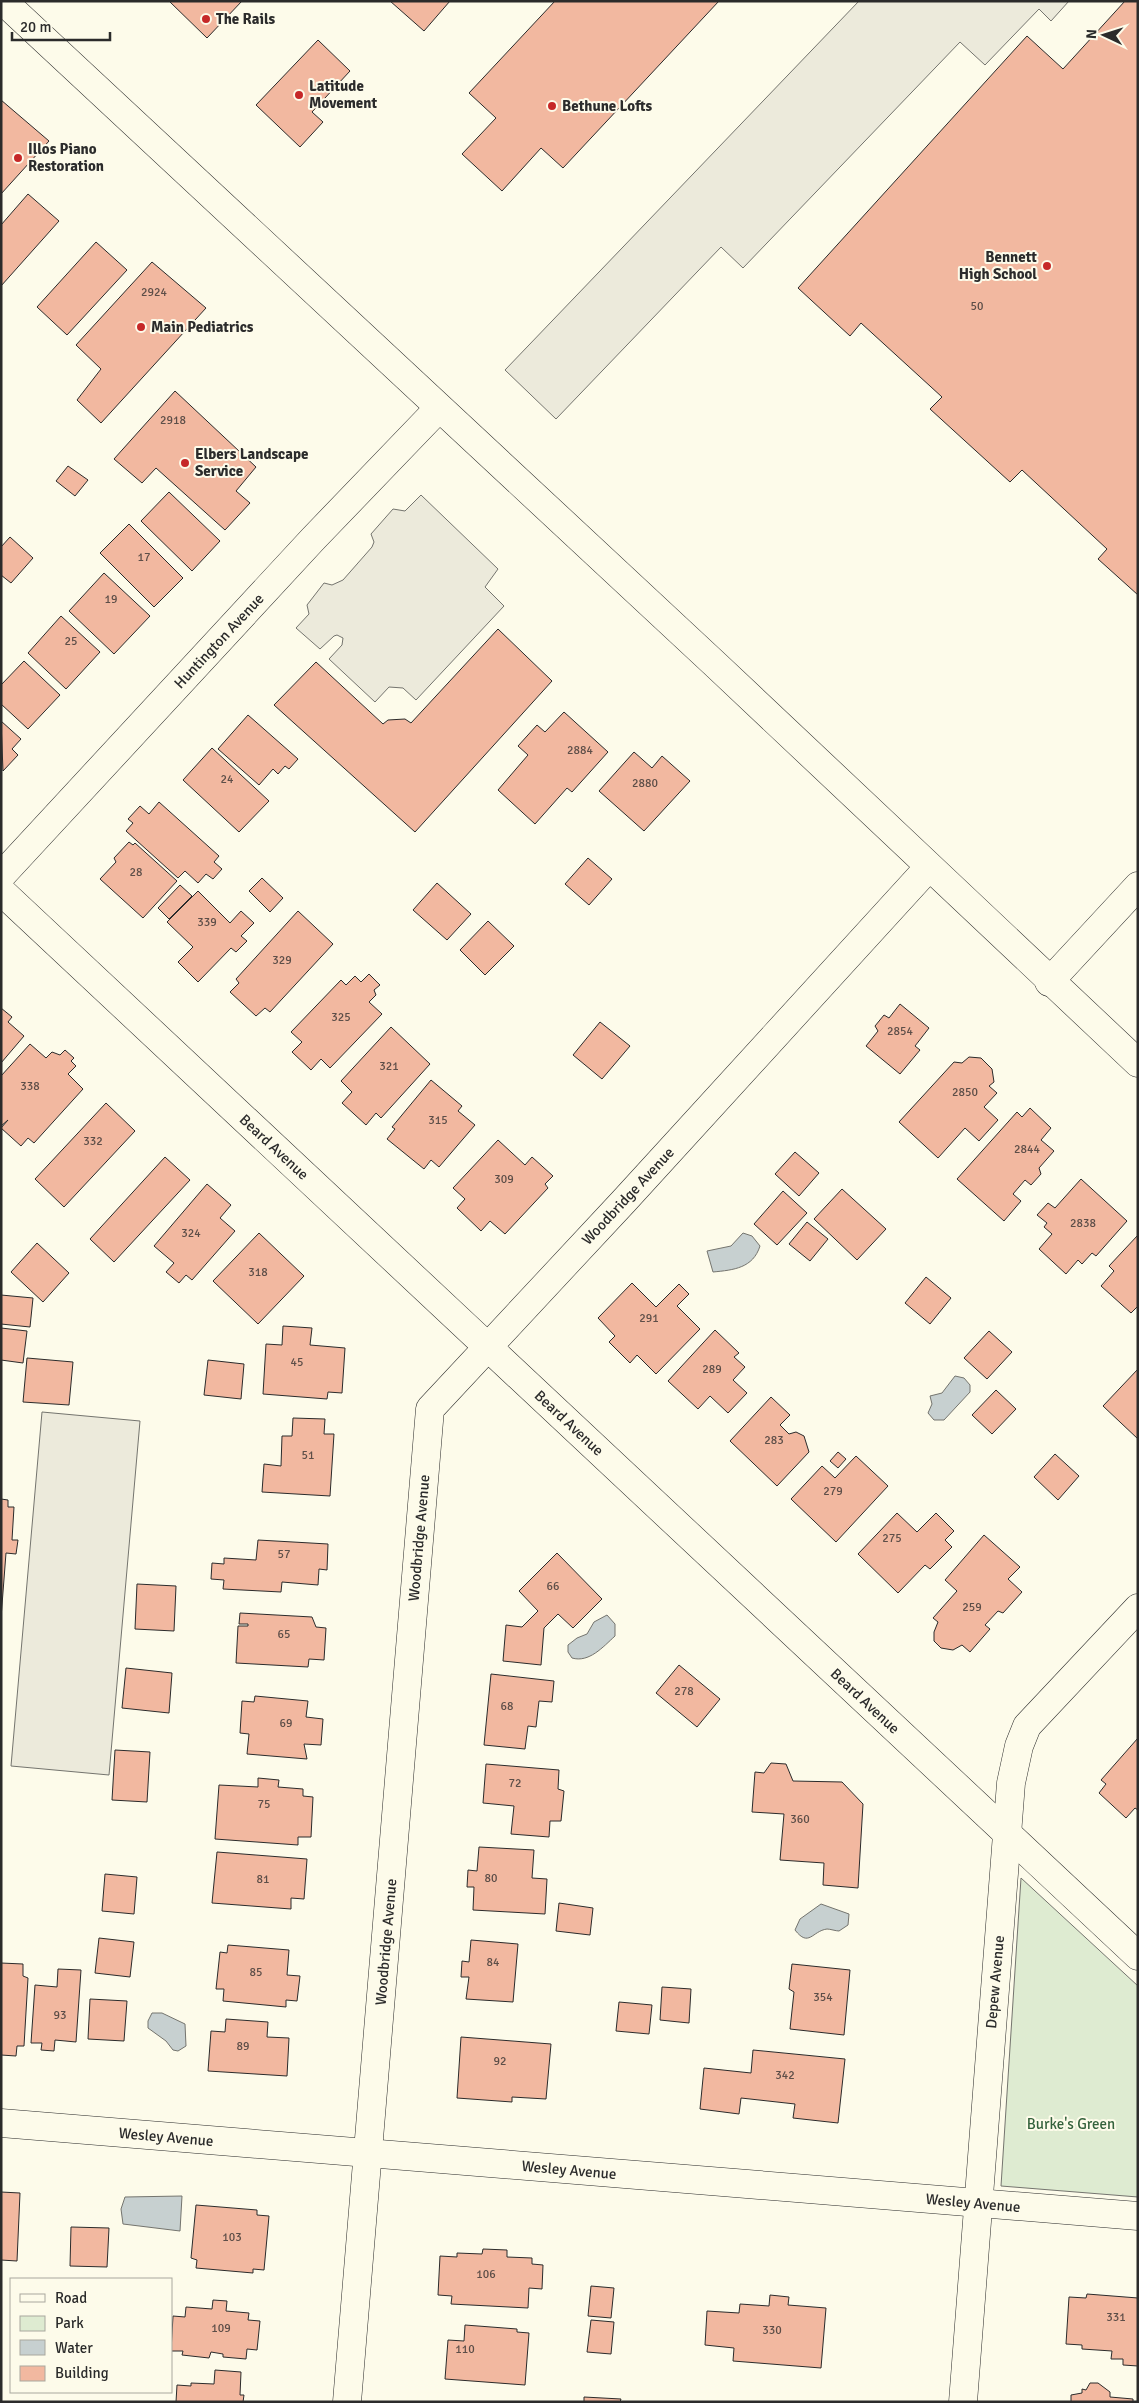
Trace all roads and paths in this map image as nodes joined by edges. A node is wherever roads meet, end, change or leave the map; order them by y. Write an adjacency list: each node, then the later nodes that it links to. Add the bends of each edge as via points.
1 (3, 1): 2 (street)
2 (439, 408): 3 (street); 4 (street, Huntington Avenue)
3 (929, 867): 7 (street); 9 (street, Woodbridge Avenue)
4 (1, 876)
5 (1138, 886): 7 (street)
6 (1, 891): 9 (street, Beard Avenue)
7 (1049, 982): 8 (street)
8 (1138, 1063)
9 (488, 1347): 11 (street, Beard Avenue); 14 (street, Woodbridge Avenue, via 430,1409)
10 (1138, 1608): 11 (street, Depew Avenue, via 1027,1726 1011,1783)
11 (1007, 1834): 12 (street, Beard Avenue); 15 (street, Depew Avenue)
12 (1138, 1956)
13 (1, 2123): 14 (street, Wesley Avenue)
14 (368, 2153): 15 (street, Wesley Avenue); 17 (street, Woodbridge Avenue)
15 (978, 2203): 16 (street, Wesley Avenue); 18 (street, Depew Avenue)
16 (1138, 2216)
17 (347, 2402)
18 (963, 2402)

